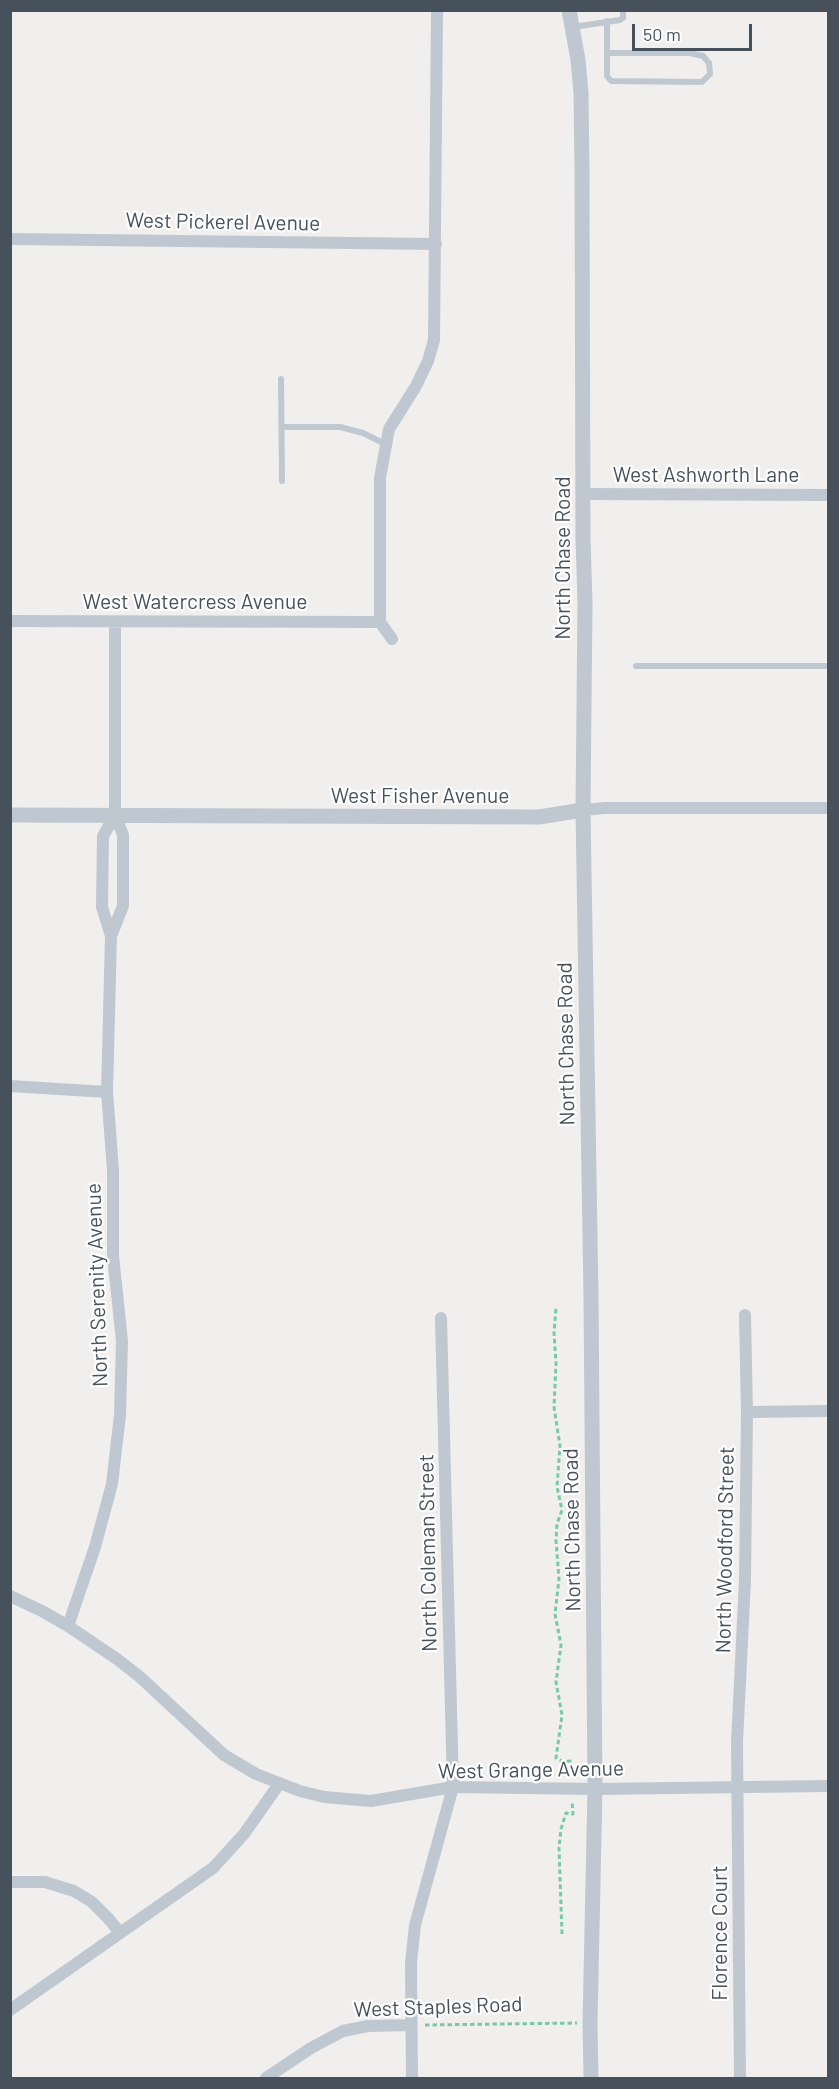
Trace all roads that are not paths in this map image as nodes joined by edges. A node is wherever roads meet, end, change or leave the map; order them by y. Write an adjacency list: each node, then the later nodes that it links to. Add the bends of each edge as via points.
1 (437, 10): 8 (street)
2 (569, 10): 5 (street, North Chase Road)
3 (623, 10): 4 (lane, via 623,18)
4 (607, 21): 5 (lane); 6 (lane)
5 (573, 27): 13 (street, North Chase Road, via 581,126)
6 (608, 53): 6 (lane, via 607,76 611,81 702,82 710,74 710,63 703,56 690,53)
7 (10, 239): 8 (street, West Pickerel Avenue)
8 (436, 244): 11 (street, via 434,340 428,361 389,429)
9 (281, 379): 10 (lane)
10 (282, 427): 11 (lane, via 340,427); 12 (lane)
11 (385, 444): 17 (street, via 380,478)
12 (282, 481)
13 (584, 494): 14 (street, West Ashworth Lane); 22 (street, North Chase Road)
14 (828, 495)
15 (10, 621): 16 (street, West Watercress Avenue)
16 (115, 622): 17 (street, West Watercress Avenue); 23 (street, North Serenity Avenue)
17 (380, 622): 18 (street)
18 (392, 639)
19 (636, 666): 20 (lane)
20 (828, 666)
21 (828, 808): 22 (street, West Fisher Avenue)
22 (583, 810): 23 (street, West Fisher Avenue, via 539,817); 38 (street, North Chase Road)
23 (115, 814): 24 (street, West Fisher Avenue); 25 (street, North Serenity Avenue, via 123,835 123,906); 25 (street, North Serenity Avenue, via 103,836 102,907)
24 (10, 815)
25 (111, 936): 27 (street, North Serenity Avenue)
26 (10, 1086): 27 (street)
27 (107, 1092): 33 (street, North Serenity Avenue, via 113,1170 113,1256 122,1341 120,1415 112,1484)
28 (745, 1315): 31 (street, North Woodford Street)
29 (441, 1318): 36 (street, North Coleman Street)
30 (828, 1411): 31 (street)
31 (747, 1412): 37 (street, North Woodford Street)
32 (10, 1596): 33 (street, West Grange Avenue)
33 (68, 1626): 34 (street, West Grange Avenue, via 140,1677 224,1755)
34 (279, 1784): 36 (street, West Grange Avenue, via 324,1797 371,1801); 40 (street, via 244,1834 213,1868)
35 (828, 1786): 37 (street, West Grange Avenue)
36 (453, 1787): 38 (street, West Grange Avenue); 42 (street, North Coleman Street, via 415,1925)
37 (738, 1787): 38 (street, West Grange Avenue); 46 (street, Florence Court)
38 (595, 1789): 45 (street, North Chase Road)
39 (10, 1882): 40 (street, via 45,1882 74,1891 92,1902)
40 (120, 1933): 41 (street)
41 (10, 2010)
42 (411, 2025): 43 (street, West Staples Road, via 343,2031); 44 (street, North Coleman Street)
43 (266, 2079)
44 (412, 2079)
45 (591, 2079)
46 (740, 2079)

